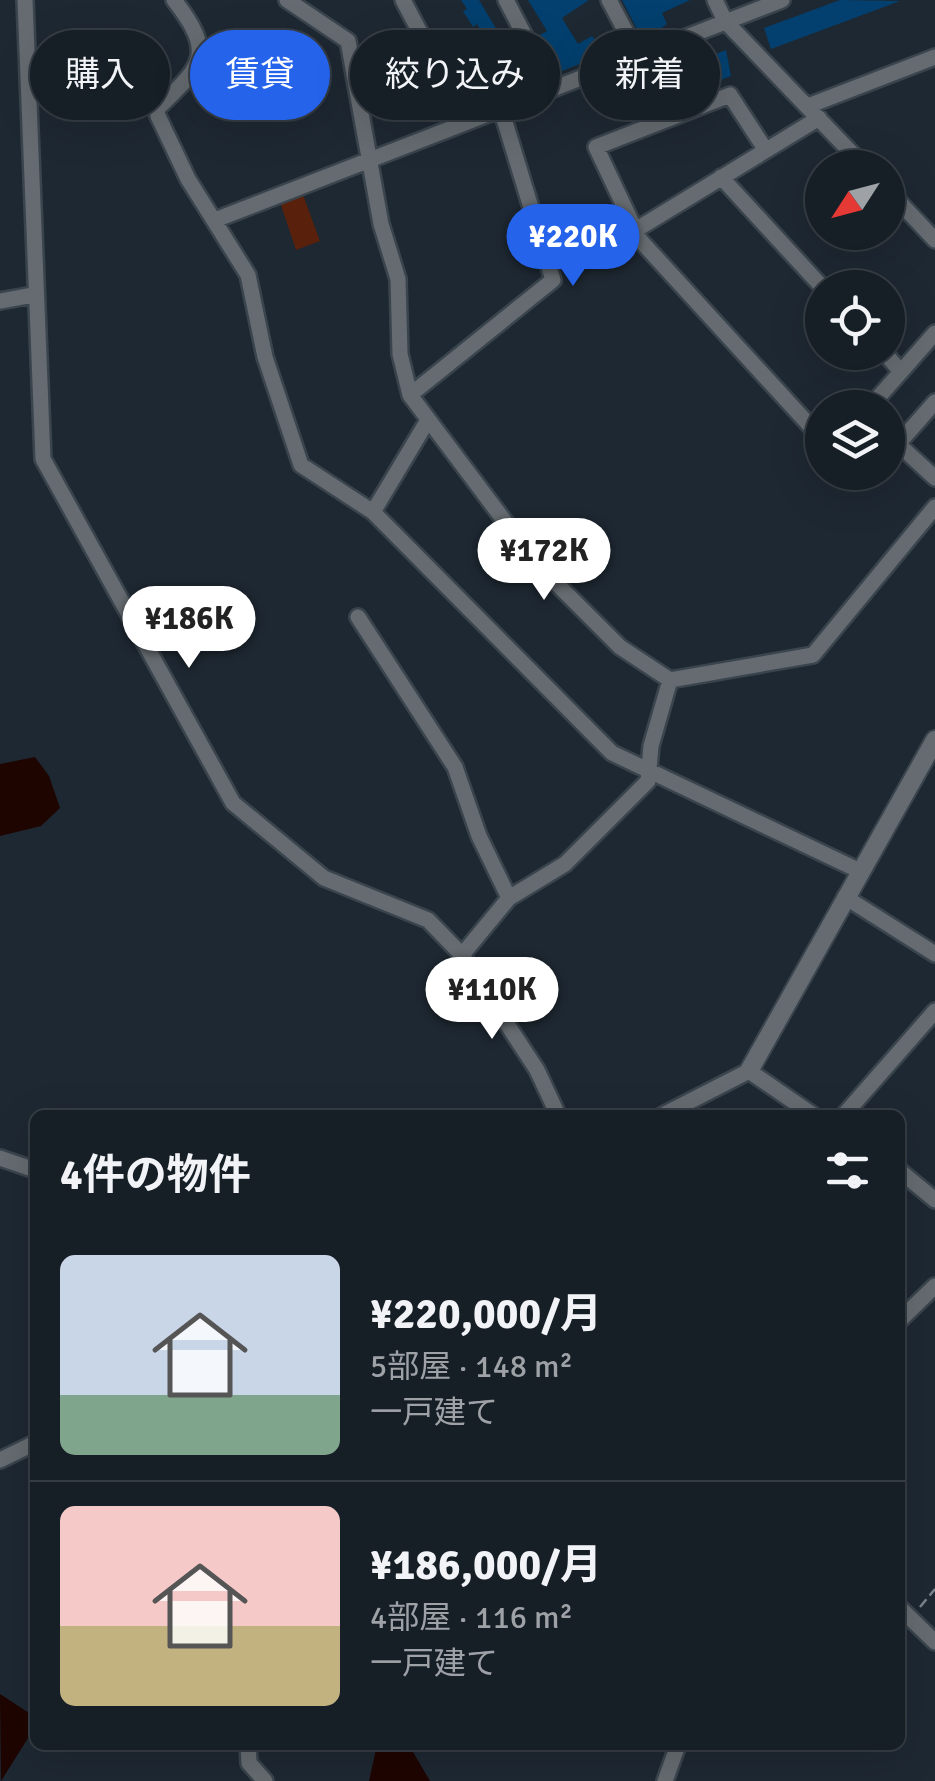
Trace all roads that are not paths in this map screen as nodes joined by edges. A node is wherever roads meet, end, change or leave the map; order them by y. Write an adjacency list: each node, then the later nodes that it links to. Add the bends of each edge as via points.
1 (25, 0): 27 (street)
2 (174, 0): 23 (street, via 198,35 200,60 158,116)
3 (286, 0): 20 (street, via 348,41)
4 (404, 0): 17 (street)
5 (506, 0): 10 (street)
6 (610, 0): 11 (street)
7 (715, 0): 9 (street)
8 (782, 0): 9 (street)
9 (725, 21): 12 (street); 14 (street)
10 (522, 30)
11 (625, 30)
12 (702, 30)
13 (935, 57): 14 (street)
14 (814, 112): 18 (street); 19 (street)
15 (472, 120): 17 (street)
16 (504, 120): 32 (street, via 552,280)
17 (467, 122): 20 (street)
18 (765, 149): 21 (street); 24 (street, via 730,94 596,147)
19 (849, 150)
20 (372, 159): 23 (street); 32 (street, via 398,279 400,354)
21 (721, 177): 24 (street); 26 (street)
22 (905, 208): 25 (street)
23 (215, 220): 38 (street, via 251,282 265,356 301,465)
24 (634, 231): 35 (street)
25 (935, 240)
26 (806, 270)
27 (33, 296): 28 (street); 46 (street, via 43,459 233,804 324,878 428,920)
28 (0, 300)
29 (935, 333): 30 (street)
30 (901, 372): 31 (street)
31 (885, 390)
32 (410, 395): 34 (street)
33 (935, 402): 36 (street, via 898,444)
34 (428, 420): 38 (street); 40 (street, via 536,564 620,646)
35 (805, 420)
36 (935, 478)
37 (935, 508): 40 (street, via 812,654)
38 (373, 512): 42 (street, via 604,746)
39 (358, 616): 45 (street, via 455,767)
40 (670, 680): 42 (street)
41 (935, 740): 43 (street)
42 (648, 773): 43 (street); 45 (street, via 648,781 565,864)
43 (860, 871): 44 (street)
44 (846, 897): 47 (street); 49 (street)
45 (509, 898): 46 (street)
46 (462, 954): 50 (street)
47 (935, 954)
48 (935, 1011): 53 (street)
49 (749, 1071): 51 (street); 52 (street)
50 (556, 1110)
51 (673, 1110)
52 (805, 1110)
53 (848, 1110)
54 (0, 1158): 55 (street)
55 (30, 1168)
56 (905, 1175): 57 (street)
57 (935, 1200)
58 (935, 1286): 59 (street)
59 (905, 1315)
60 (30, 1445): 61 (street)
61 (0, 1460)
62 (905, 1613): 63 (street)
63 (935, 1642)
64 (248, 1750): 66 (street, via 249,1762)
65 (676, 1750): 67 (street)
66 (265, 1781)
67 (665, 1781)

